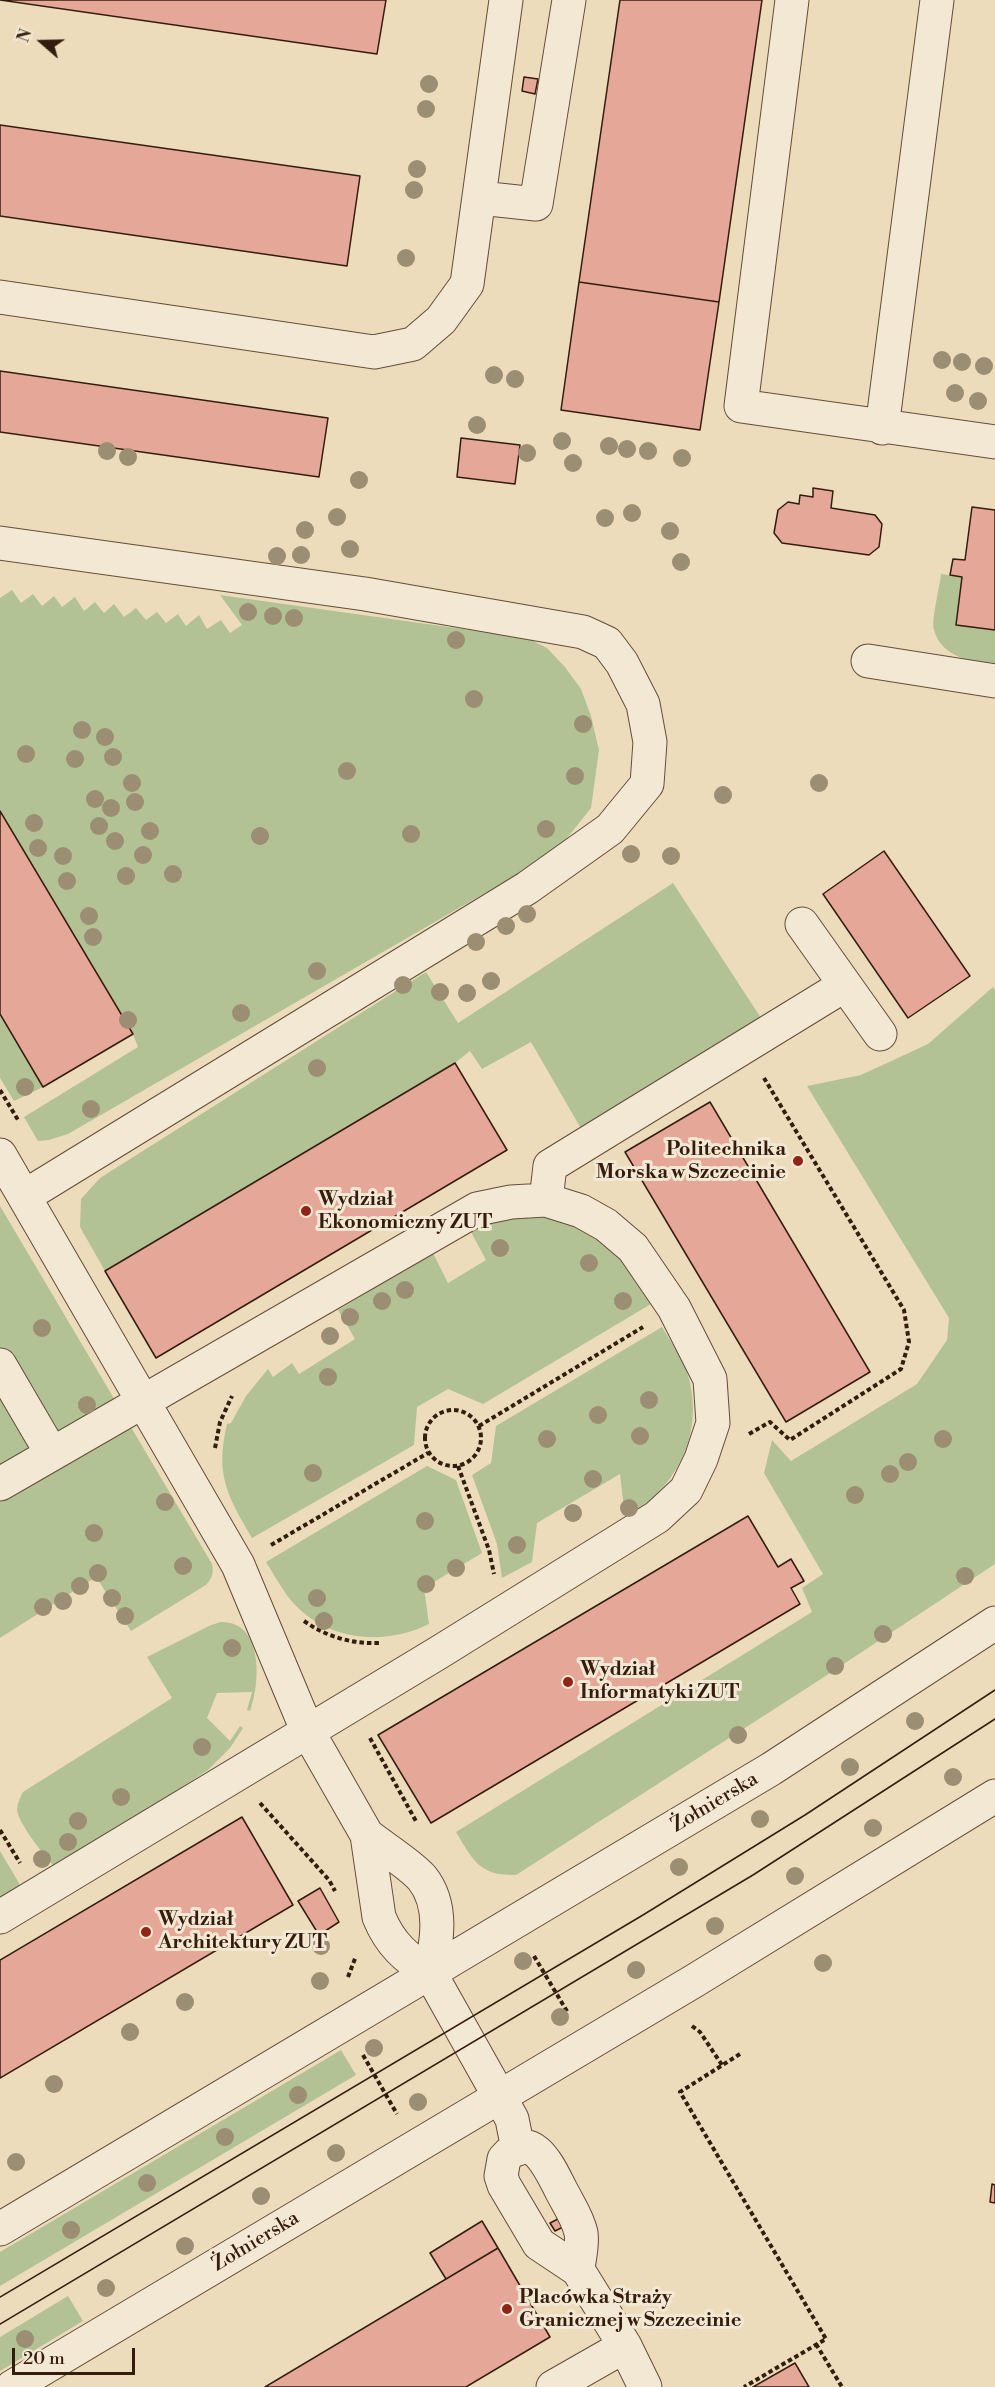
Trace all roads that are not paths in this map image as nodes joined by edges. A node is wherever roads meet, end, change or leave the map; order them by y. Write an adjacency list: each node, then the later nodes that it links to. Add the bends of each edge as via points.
1 (506, 0): 5 (street)
2 (569, 0): 5 (street, via 536,204)
3 (792, 0): 7 (street, via 741,406)
4 (936, 0): 7 (street)
5 (480, 198): 6 (street, via 466,284 441,320 413,344 374,352)
6 (0, 297)
7 (882, 428): 8 (street)
8 (995, 442)
9 (0, 543): 16 (street, via 365,594 583,632 607,643 622,663 643,704 650,742 647,784 610,829 527,888)
10 (868, 661): 11 (street)
11 (995, 681)
12 (802, 924): 13 (street)
13 (845, 984): 14 (street); 17 (street, via 550,1166)
14 (880, 1034)
15 (0, 1155): 16 (street)
16 (25, 1196): 19 (street)
17 (546, 1200): 19 (street, via 477,1209); 23 (street, via 581,1211 606,1225 633,1248 674,1308 710,1379 713,1423 701,1459 686,1490 657,1517)
18 (0, 1365): 20 (street)
19 (144, 1402): 20 (street); 23 (street, via 238,1565)
20 (52, 1455): 21 (street)
21 (0, 1484)
22 (995, 1623): 27 (street, Żołnierska, via 771,1769)
23 (307, 1730): 25 (street); 26 (street)
24 (995, 1796): 28 (street, Żołnierska, via 828,1901)
25 (367, 1835): 27 (street, via 384,1930 408,1959); 27 (street, via 422,1878 430,1892 436,1910 437,1938)
26 (0, 1917)
27 (430, 1973): 28 (street); 30 (street, Żołnierska)
28 (500, 2096): 29 (street, via 512,2119); 33 (street, Żołnierska)
29 (518, 2149): 31 (street, via 531,2148 544,2157 577,2220 581,2234); 31 (street, via 504,2159 504,2185 539,2244)
30 (0, 2229)
31 (578, 2270): 32 (street)
32 (625, 2346): 34 (street); 35 (street)
33 (12, 2387)
34 (554, 2387)
35 (645, 2387)

